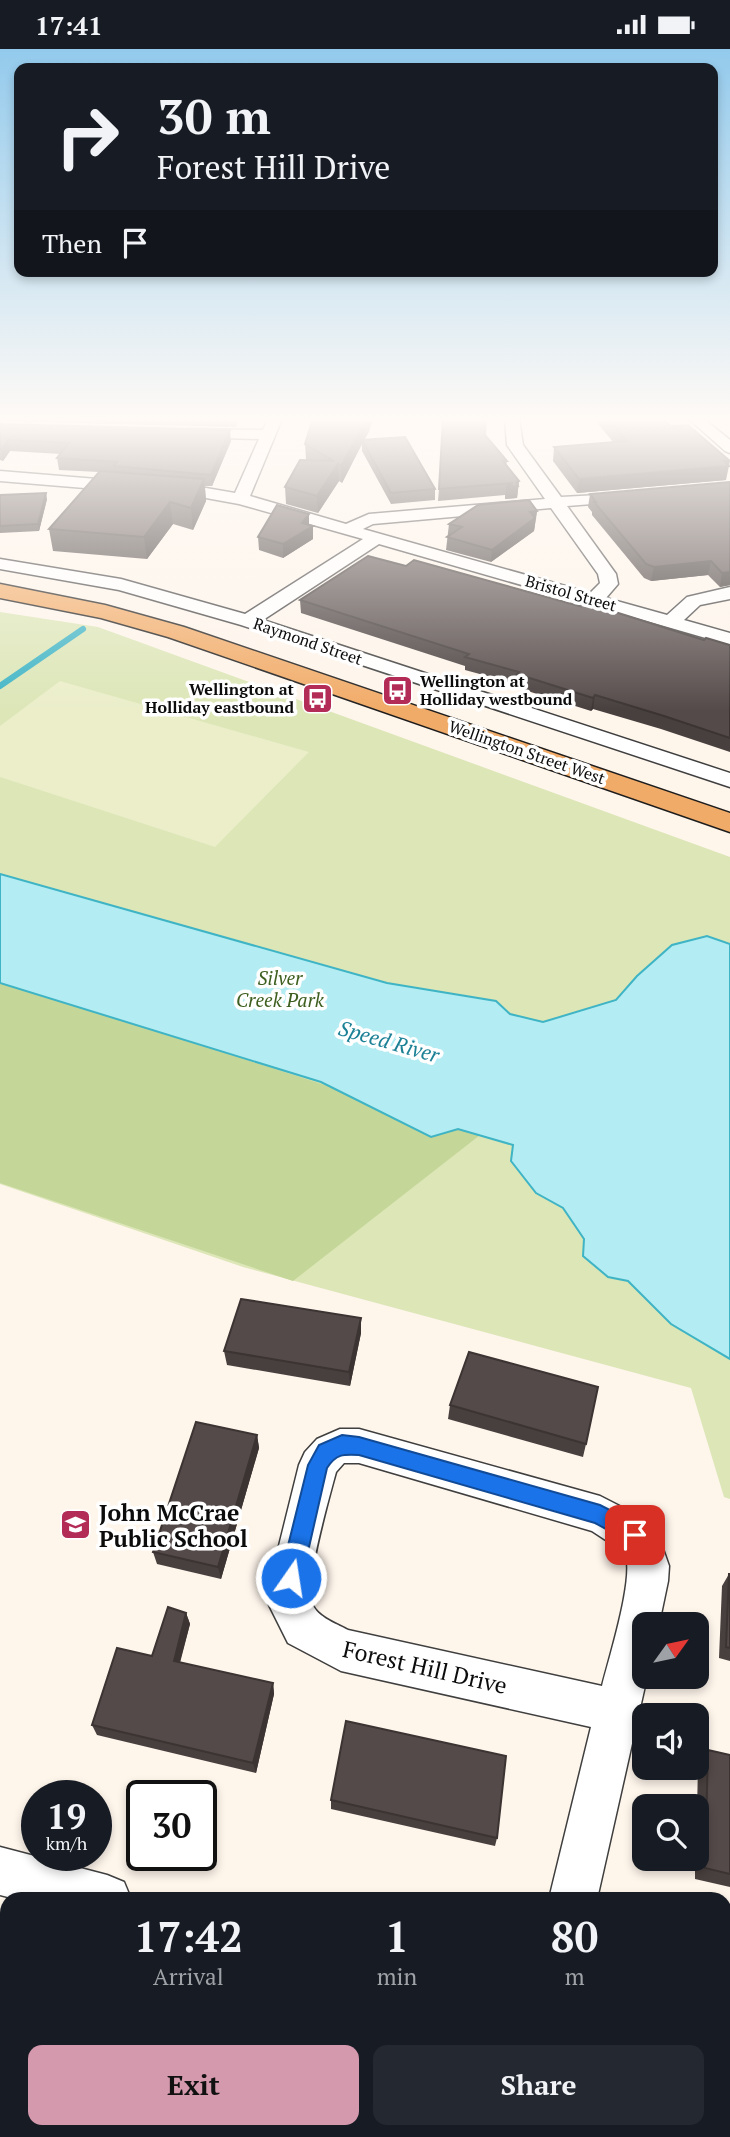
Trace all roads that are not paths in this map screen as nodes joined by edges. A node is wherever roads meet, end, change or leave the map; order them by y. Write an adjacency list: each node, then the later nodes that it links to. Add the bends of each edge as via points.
1 (301, 516): 4 (street, Bristol Street)
2 (399, 516): 4 (street, via 369,519)
3 (566, 516): 9 (street, via 607,574 609,584)
4 (347, 530): 5 (street, Bristol Street)
5 (377, 538): 9 (street, Bristol Street); 10 (street)
6 (0, 564): 10 (street, Raymond Street, via 121,585)
7 (0, 591): 14 (main road, Wellington Street West, via 176,632)
8 (730, 593): 11 (street, via 694,601)
9 (594, 600): 11 (street, Bristol Street)
10 (248, 621): 13 (street, Raymond Street)
11 (671, 621): 12 (street, Bristol Street)
12 (730, 639)
13 (730, 780)
14 (730, 823)
15 (615, 1711): 15 (street, Forest Hill Drive, via 648,1581 650,1560 635,1535 600,1515 359,1446 342,1444 326,1452 318,1465 291,1578 290,1605 303,1628 341,1650); 18 (street, Forest Hill Drive)
16 (0, 1871): 17 (street)
17 (80, 1892)
18 (575, 1892)

